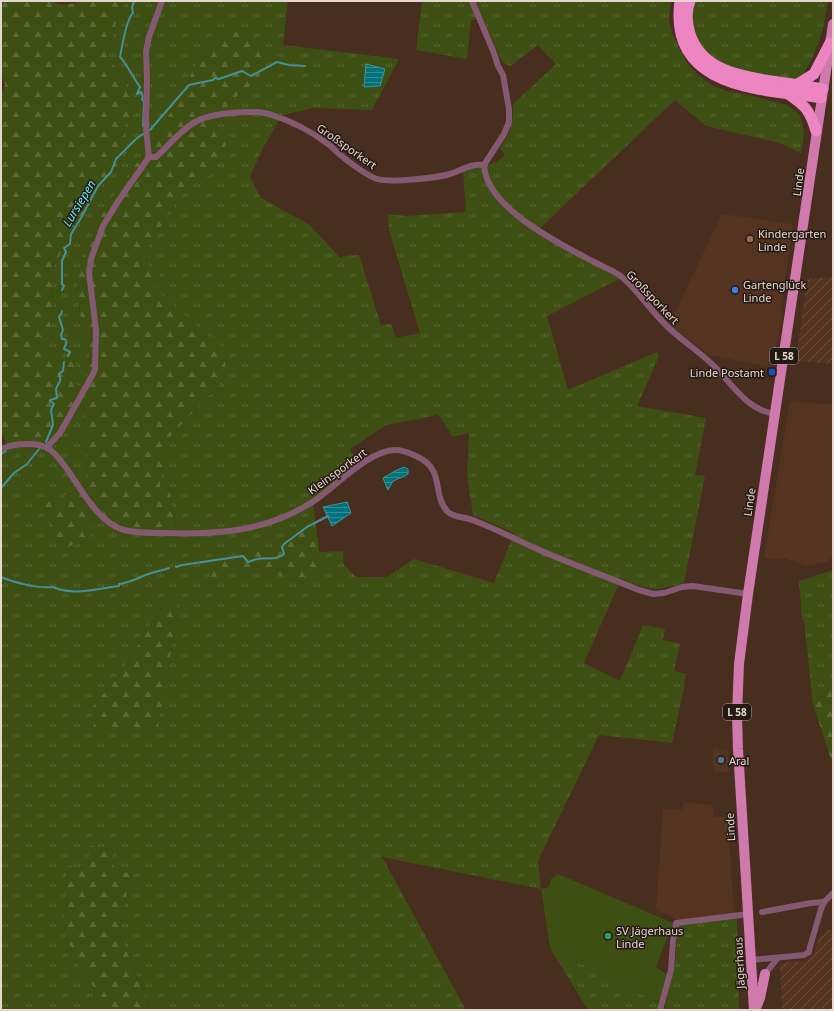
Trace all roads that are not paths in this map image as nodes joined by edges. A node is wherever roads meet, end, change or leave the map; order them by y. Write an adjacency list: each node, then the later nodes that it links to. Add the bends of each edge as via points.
1 (162, 1): 11 (street, via 146,51 146,129)
2 (472, 1): 12 (street, via 504,75 509,109 509,122 504,134)
3 (680, 1): 8 (highway, via 679,23 685,44 693,58 705,70 725,81)
4 (690, 1): 7 (highway, via 688,18 691,36 698,49 713,64 741,76)
5 (833, 24): 6 (main road, Linde / L 58)
6 (830, 43): 7 (highway, via 814,74); 9 (main road, Linde / L 58)
7 (796, 85): 9 (highway)
8 (786, 93): 9 (highway); 10 (highway, via 803,104 813,119)
9 (822, 93): 10 (main road, Linde / L 58)
10 (816, 131): 13 (main road, Linde / L 58)
11 (149, 157): 12 (street, Großsporkert, via 156,157 197,121 218,114 237,113 271,114 293,124 316,135 377,179 432,178 478,164); 14 (street, via 110,213 97,240 89,273 96,330 95,369 60,433)
12 (484, 165): 13 (street, Großsporkert, via 492,190 514,212 544,234 622,277 670,329 705,358 748,402 763,411)
13 (775, 414): 16 (main road, Linde / L 58)
14 (47, 447): 15 (street, via 18,444); 16 (street, Kleinsporkert, via 76,480 96,511 114,526 138,532 184,534 244,530 286,517 314,501 341,478 376,455 395,450 404,451 421,458 432,468 448,512 474,520 639,590 654,594 693,586)
15 (1, 449)
16 (748, 594): 20 (main road, Linde / L 58, via 740,655 737,715)
17 (833, 893): 18 (street)
18 (824, 902): 19 (street); 21 (street, via 809,952)
19 (762, 912)
20 (749, 914): 22 (main road, Jägerhaus / L 58); 24 (street, via 676,923 671,970)
21 (777, 959): 22 (street); 23 (street)
22 (751, 960): 25 (main road, Jägerhaus / L 58)
23 (765, 974): 25 (main road, via 760,998)
24 (660, 1010)
25 (754, 1010)

